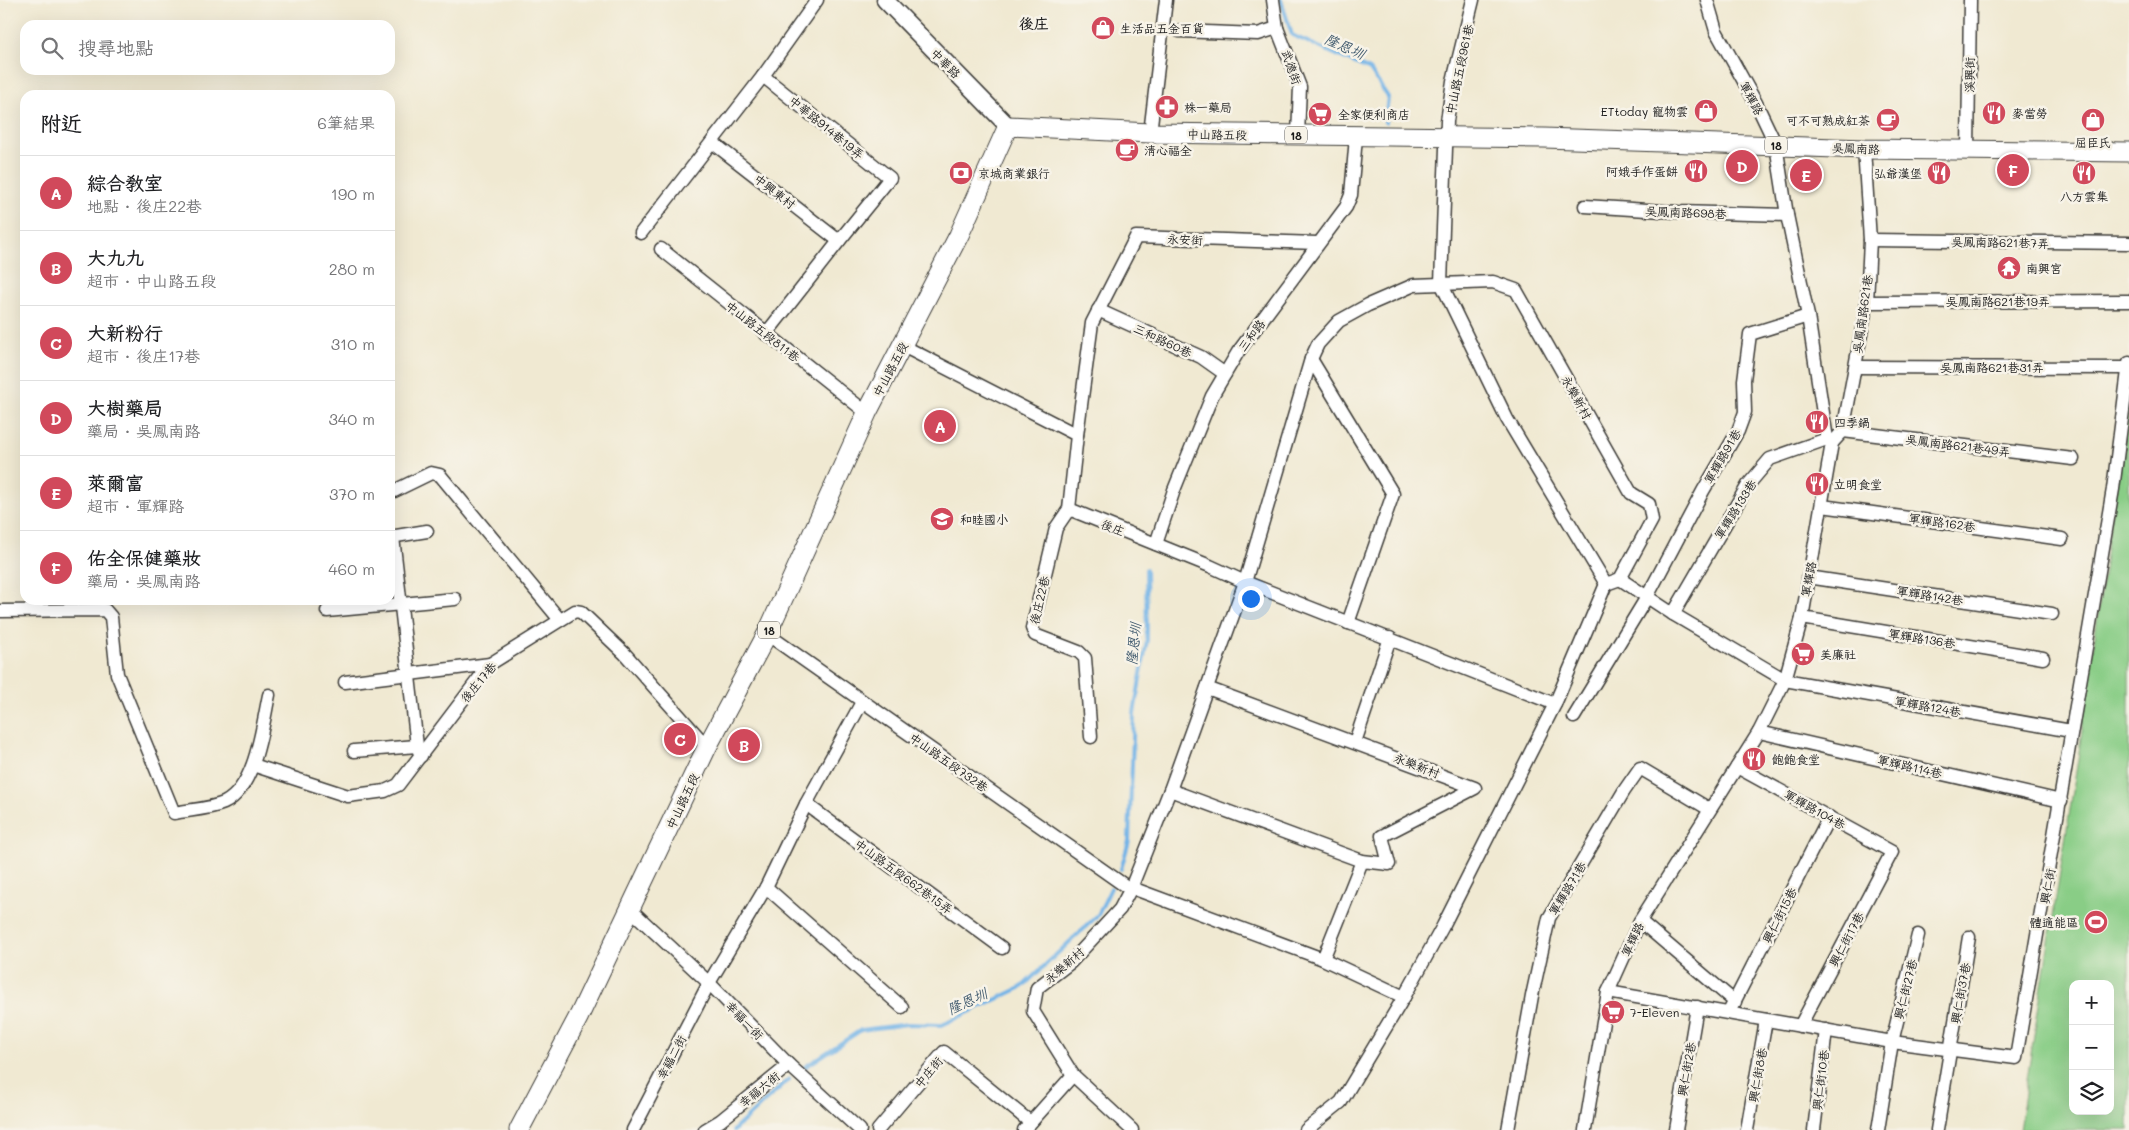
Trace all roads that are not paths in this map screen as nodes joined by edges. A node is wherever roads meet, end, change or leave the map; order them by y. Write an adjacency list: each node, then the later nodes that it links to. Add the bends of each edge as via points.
1 (817, 0): 10 (street)
2 (885, 0): 11 (main road, 中華路)
3 (1166, 0): 12 (street)
4 (1273, 0): 8 (street, 武德街)
5 (1474, 0): 15 (street, 中山路五段961巷, via 1453,81)
6 (1707, 0): 18 (street, 軍輝路, via 1716,31)
7 (1970, 0): 20 (street, 溪興街)
8 (1277, 28): 9 (street, via 1258,34); 13 (street, 武德街, via 1300,86)
9 (1179, 31)
10 (763, 76): 17 (street); 25 (street, 中華路914巷19弄, via 890,178)
11 (1008, 126): 12 (main road, 中山路五段 / 18); 36 (main road, 中山路五段 / 18, via 959,235)
12 (1150, 133): 13 (main road, 中山路五段 / 18)
13 (1298, 135): 14 (main road, 中山路五段 / 18)
14 (1356, 137): 15 (main road, 中山路五段 / 18); 27 (street, 三和路, via 1351,195 1346,207)
15 (1446, 138): 16 (main road, 中山路五段 / 18); 30 (street)
16 (1584, 140): 18 (main road, 吳鳳南路 / 18)
17 (712, 142): 24 (street); 25 (street, 中興東村)
18 (1776, 145): 19 (main road, 吳鳳南路 / 18); 23 (street, 軍輝路)
19 (1864, 149): 20 (main road, 吳鳳南路 / 18); 26 (street, 吳鳳南路621巷)
20 (1968, 151): 21 (main road, 吳鳳南路 / 18)
21 (2129, 152)
22 (1585, 206): 23 (street, 吳鳳南路698巷)
23 (1787, 215): 34 (street, 軍輝路)
24 (641, 233)
25 (838, 240): 35 (street)
26 (1870, 240): 28 (street, 吳鳳南路621巷7弄); 32 (street, 吳鳳南路621巷)
27 (1317, 243): 33 (street, 永安街, via 1136,237); 41 (street, 三和路)
28 (2129, 243)
29 (661, 249): 35 (street, 中山路五段811巷)
30 (1441, 283): 37 (street, 永樂新村, via 1414,285 1339,321 1318,344); 56 (street, 永樂新村, via 1493,282 1516,290 1631,493 1649,504 1652,520); 58 (street, via 1507,419)
31 (2129, 301): 32 (street, 吳鳳南路621巷19弄)
32 (1867, 302): 39 (street, 吳鳳南路621巷)
33 (1098, 310): 41 (street, 三和路60巷, via 1201,358); 44 (street, 後庄22巷, via 1092,323)
34 (1808, 316): 45 (street, 軍輝路); 59 (street, 軍輝路91巷, via 1750,334 1744,412 1738,431 1702,491)
35 (766, 334): 42 (street, 中山路五段811巷)
36 (903, 346): 42 (main road, 中山路五段 / 18); 44 (street)
37 (1311, 359): 57 (street, 永樂新村); 70 (street, via 1393,494)
38 (2129, 363): 40 (street, 興仁街)
39 (1855, 367): 40 (street, 吳鳳南路621巷31弄); 43 (street, 吳鳳南路621巷)
40 (2128, 368): 83 (street, 興仁街, via 2113,489)
41 (1225, 374): 53 (street, 三和路, via 1212,396)
42 (867, 412): 71 (main road, 中山路五段 / 18)
43 (1843, 431): 45 (street); 46 (street, 吳鳳南路621巷49弄)
44 (1077, 435): 49 (street, 後庄22巷)
45 (1830, 441): 48 (street, 軍輝路); 66 (street, 軍輝路133巷, via 1770,459 1748,485)
46 (2073, 458)
47 (395, 490): 69 (street, via 431,472 440,475)
48 (1822, 506): 52 (street, 軍輝路162巷); 55 (street, 軍輝路)
49 (1069, 509): 53 (street, 後庄); 85 (street, 後庄22巷, via 1056,528 1032,628 1034,635 1079,652 1085,658)
50 (426, 531): 51 (street)
51 (395, 536)
52 (2062, 539)
53 (1156, 544): 57 (street)
54 (395, 567): 62 (street)
55 (1808, 577): 67 (street, 軍輝路142巷); 68 (street, 軍輝路)
56 (1620, 579): 58 (street); 59 (street)
57 (1245, 582): 70 (street); 78 (street, 永樂新村)
58 (1606, 584): 81 (street)
59 (1647, 597): 66 (street); 82 (street, 軍輝路91巷)
60 (455, 599): 62 (street)
61 (395, 604): 62 (street)
62 (400, 604): 75 (street)
63 (389, 605): 65 (street)
64 (0, 611): 90 (street, via 105,610 111,617 118,674 174,813 223,803 238,793)
65 (326, 611)
66 (1674, 614): 76 (street)
67 (2052, 614)
68 (1802, 618): 73 (street, 軍輝路136巷); 76 (street, 軍輝路)
69 (560, 620): 74 (street, 後庄17巷); 87 (street, 後庄17巷, via 575,611 581,612 624,654)
70 (1348, 623): 72 (street)
71 (767, 634): 80 (street, 中山路五段732巷); 87 (main road, 中山路五段 / 18)
72 (1390, 638): 81 (street); 86 (street)
73 (2043, 658)
74 (490, 664): 75 (street); 89 (street, 後庄17巷)
75 (408, 675): 77 (street); 89 (street)
76 (1785, 680): 83 (street, 軍輝路124巷); 84 (street, 軍輝路)
77 (345, 682)
78 (1207, 688): 86 (street, 永樂新村); 92 (street, 永樂新村)
79 (269, 695): 90 (street)
80 (862, 702): 94 (street); 100 (street, 中山路五段732巷)
81 (1555, 704): 109 (street)
82 (1574, 717)
83 (2071, 731): 93 (street, 興仁街)
84 (1759, 732): 91 (street, 軍輝路); 93 (street, 軍輝路114巷)
85 (1091, 737)
86 (1355, 742): 98 (street, 永樂新村, via 1475,788 1382,836 1389,864)
87 (707, 747): 101 (main road, 中山路五段 / 18)
88 (354, 751): 89 (street)
89 (419, 751): 90 (street, 後庄17巷, via 398,785 385,791 348,796)
90 (252, 765)
91 (1737, 767): 95 (street, 軍輝路); 96 (street, 軍輝路104巷)
92 (1170, 790): 98 (street, 永樂新村); 100 (street, 永樂新村)
93 (2062, 801): 117 (street, 興仁街, via 2016,1058)
94 (806, 804): 99 (street); 105 (street, 中山路五段662巷15弄)
95 (1709, 809): 102 (street, 軍輝路); 128 (street, 軍輝路71巷, via 1640,768 1624,791 1549,918)
96 (1829, 817): 97 (street, 軍輝路104巷); 112 (street, 興仁街15巷)
97 (1892, 852): 114 (street, 興仁街17巷)
98 (1362, 861): 106 (street)
99 (766, 887): 107 (street); 110 (street)
100 (1131, 888): 106 (street); 119 (street, 永樂新村, via 1120,909 1071,962 1037,988 1033,1011)
101 (631, 910): 107 (street, 幸福一街); 121 (main road, 中山路五段 / 18)
102 (1640, 921): 108 (street, 軍輝路); 112 (street)
103 (1918, 936): 116 (street, 興仁街27巷)
104 (1969, 937): 117 (street, 興仁街37巷)
105 (1002, 948)
106 (1322, 959): 109 (street)
107 (710, 984): 118 (street, 幸福一街); 122 (street, 幸福二街)
108 (1608, 992): 111 (street, 興仁街); 129 (street, 軍輝路)
109 (1404, 997): 127 (street, via 1341,1102)
110 (902, 1007)
111 (1697, 1007): 112 (street, 興仁街); 130 (street, 興仁街2巷)
112 (1732, 1007): 113 (street, 興仁街)
113 (1766, 1020): 114 (street, 興仁街); 131 (street, 興仁街8巷)
114 (1800, 1026): 115 (street, 興仁街)
115 (1826, 1030): 116 (street, 興仁街); 132 (street, 興仁街10巷)
116 (1892, 1042): 117 (street, 興仁街); 133 (street, 興仁街27巷)
117 (1950, 1050): 134 (street, 興仁街37巷)
118 (789, 1065): 123 (street, 幸福六街); 124 (street, 幸福一街)
119 (1072, 1074): 120 (street); 126 (street, 永樂新村)
120 (1027, 1126): 125 (street, 中庄街, via 944,1052)
121 (519, 1130)
122 (633, 1130)
123 (705, 1130)
124 (860, 1130)
125 (878, 1130)
126 (1132, 1130)
127 (1306, 1130)
128 (1508, 1130)
129 (1585, 1130)
130 (1676, 1130)
131 (1747, 1130)
132 (1814, 1130)
133 (1878, 1130)
134 (1937, 1130)

